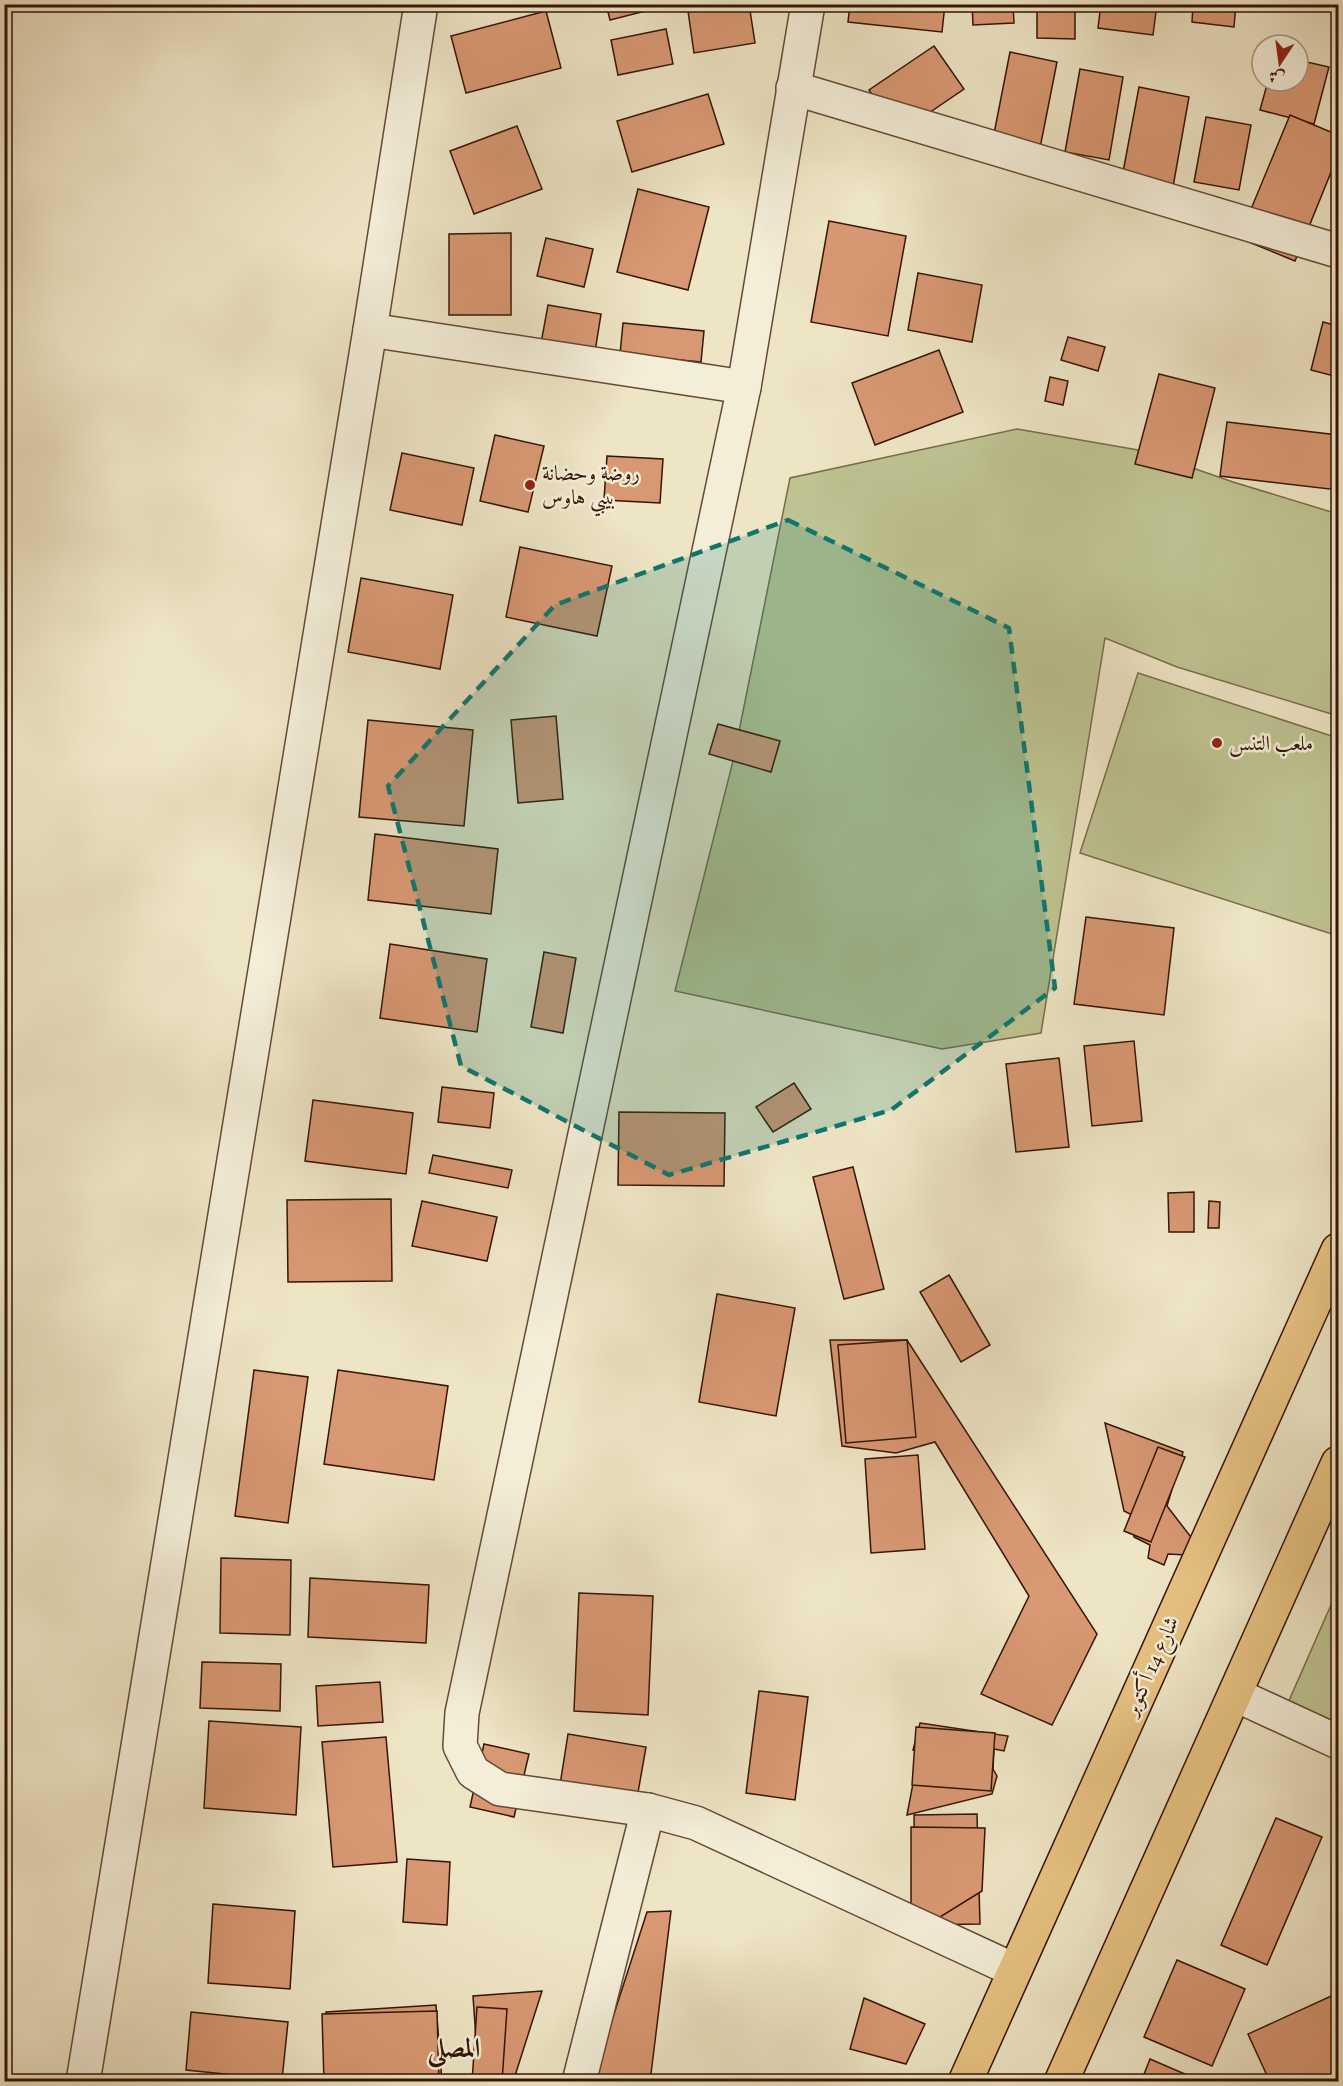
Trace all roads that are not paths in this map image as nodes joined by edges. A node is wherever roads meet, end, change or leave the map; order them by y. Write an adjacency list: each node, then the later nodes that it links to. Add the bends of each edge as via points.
1 (421, 4): 5 (street)
2 (807, 4): 3 (street)
3 (793, 88): 4 (street); 6 (street)
4 (1338, 251)
5 (370, 330): 6 (street); 13 (street)
6 (744, 387): 11 (street, via 465,1702 460,1746 473,1772 500,1790)
7 (1338, 1250): 12 (main road, شارع 14 أكتوبر)
8 (1338, 1463): 9 (main road)
9 (1236, 1695): 10 (street); 16 (main road)
10 (1338, 1742)
11 (648, 1810): 12 (street, via 696,1823); 14 (street)
12 (1014, 1970): 15 (main road, شارع 14 أكتوبر)
13 (83, 2082)
14 (579, 2082)
15 (965, 2082)
16 (1061, 2082)

